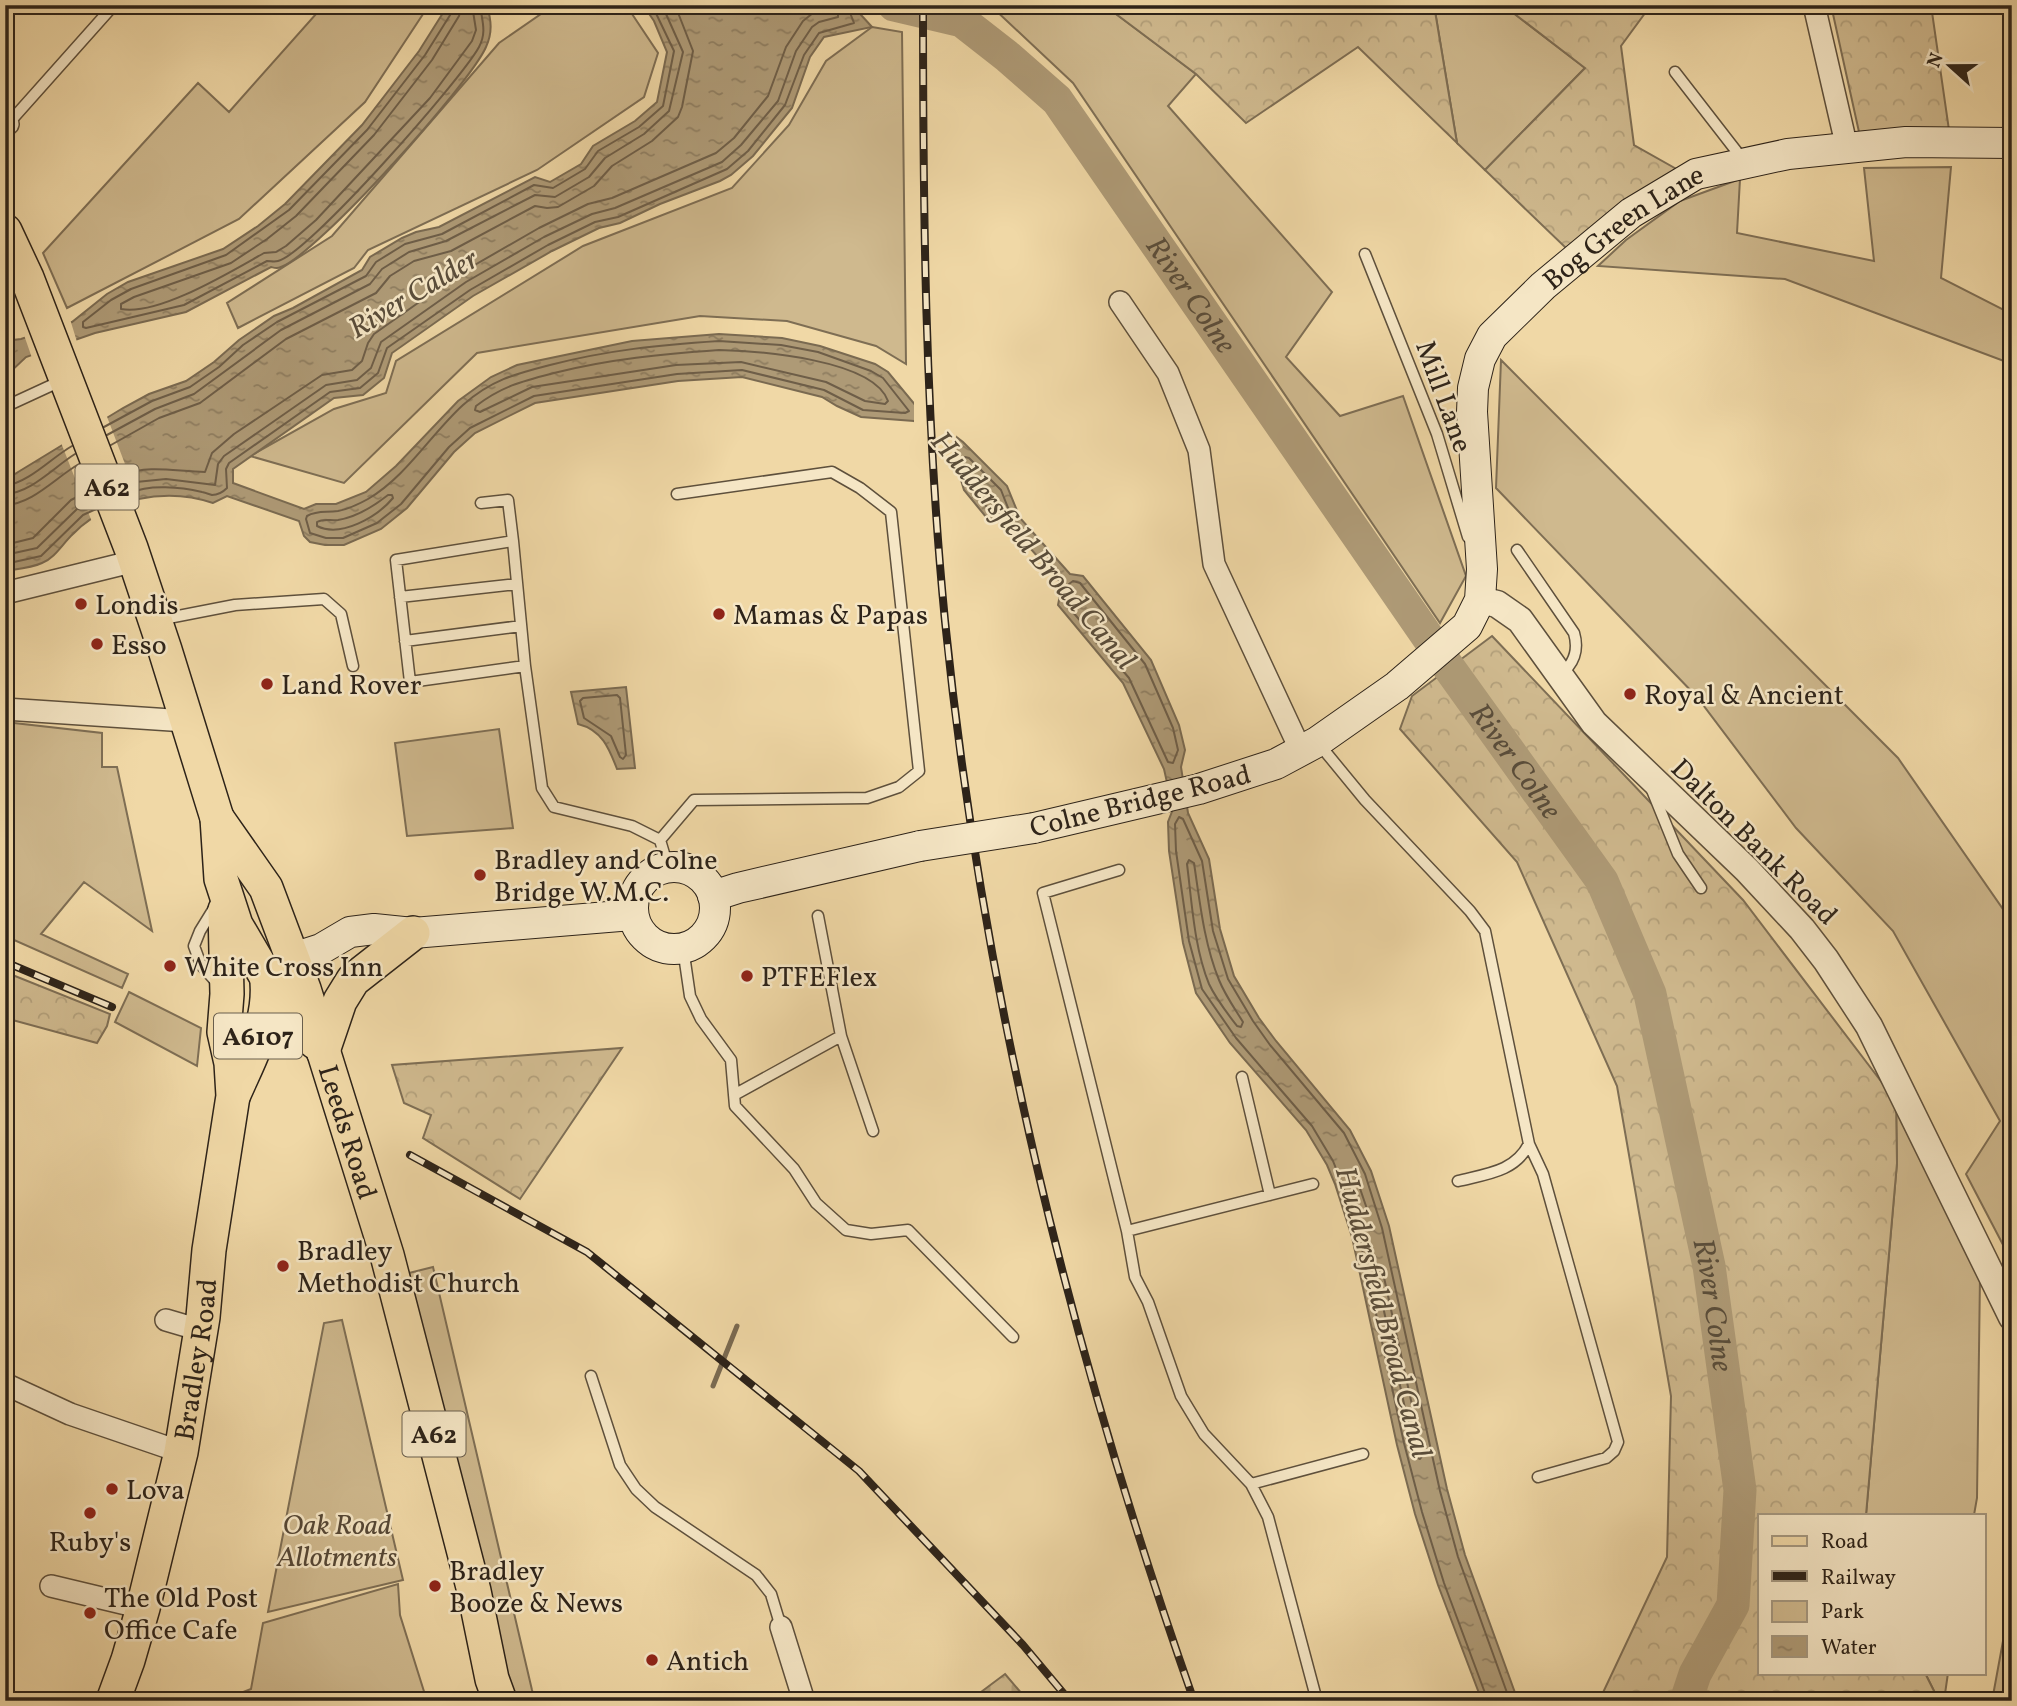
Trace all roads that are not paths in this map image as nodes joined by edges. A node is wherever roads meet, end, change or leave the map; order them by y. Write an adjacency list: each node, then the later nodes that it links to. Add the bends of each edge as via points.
1 (114, 5): 4 (lane)
2 (1814, 5): 6 (street)
3 (1675, 72): 7 (lane)
4 (7, 125)
5 (2012, 143): 6 (main road, Bog Green Lane, via 1906,142)
6 (1847, 148): 7 (main road, Bog Green Lane)
7 (1745, 163): 18 (main road, Bog Green Lane, via 1696,174 1631,213 1542,286 1492,336 1473,388)
8 (1365, 254): 18 (lane, Mill Lane, via 1437,434 1471,545)
9 (23, 270): 11 (main road, Leeds Road / A62)
10 (1120, 302): 31 (street, via 1168,373 1199,450 1214,564)
11 (60, 365): 12 (lane); 16 (main road, Leeds Road / A62)
12 (5, 413)
13 (677, 494): 34 (lane, via 832,472 891,512 919,771 899,787 867,798 694,800)
14 (481, 503): 15 (lane, via 508,500)
15 (513, 541): 19 (lane); 21 (lane, via 396,559)
16 (137, 550): 20 (street); 23 (main road, Leeds Road / A62)
17 (1517, 550): 28 (lane, via 1574,633 1577,645 1572,663)
18 (1482, 560): 22 (main road)
19 (517, 584): 21 (lane); 24 (lane)
20 (5, 593)
21 (400, 597): 25 (lane)
22 (1473, 613): 28 (street, Dalton Bank Road, via 1497,604 1520,620); 31 (main road, Colne Bridge Road, via 1397,686)
23 (155, 620): 26 (lane, via 235,605 324,598 341,614); 30 (main road, Leeds Road / A62)
24 (521, 626): 25 (lane); 27 (lane)
25 (405, 641): 27 (lane, via 410,682)
26 (353, 666)
27 (525, 666): 34 (lane, via 542,788 554,807 632,826)
28 (1559, 675): 32 (street, Dalton Bank Road, via 1594,723)
29 (5, 709): 30 (street)
30 (186, 721): 33 (main road, Leeds Road / A62)
31 (1309, 746): 38 (main road, Colne Bridge Road, bridge, via 1276,764 1141,804 1034,828 920,846); 50 (lane, via 1485,931)
32 (1645, 775): 36 (lane, via 1678,854); 55 (street, Dalton Bank Road, via 1747,870 1826,960 1869,1026)
33 (217, 818): 37 (main road, Leeds Road / A62); 43 (main road, Leeds Road / A62, via 266,888)
34 (664, 854): 38 (main road, via 691,870); 39 (main road, via 636,892)
35 (1119, 870): 54 (lane, via 1043,893)
36 (1701, 888)
37 (225, 894): 43 (main road, Leeds Road / A62, via 236,925); 46 (main road, Bradley Road / A6107, via 224,1032)
38 (713, 896): 42 (main road, via 715,910 706,934)
39 (632, 915): 41 (main road); 42 (main road, via 648,940 671,949)
40 (818, 916): 44 (lane)
41 (413, 933): 43 (main road, via 377,947); 45 (main road, via 353,980 340,1001)
42 (684, 948): 48 (lane, via 690,996 731,1060)
43 (293, 960): 45 (main road, Leeds Road / A62); 46 (main road, via 253,988)
44 (841, 1036): 48 (lane); 49 (lane)
45 (323, 1051): 46 (main road, via 271,1036); 69 (main road, Leeds Road / A62, via 391,1268)
46 (243, 1055): 57 (main road, Bradley Road / A6107, via 233,1096)
47 (1242, 1077): 53 (lane)
48 (734, 1095): 58 (lane, via 735,1106 794,1169 817,1203 846,1230 871,1234 908,1230)
49 (873, 1131)
50 (1529, 1144): 51 (lane, via 1522,1157 1504,1169); 63 (lane, via 1544,1174 1618,1442 1606,1458)
51 (1458, 1181)
52 (1313, 1184): 53 (lane)
53 (1270, 1195): 54 (lane)
54 (1127, 1231): 64 (lane, via 1135,1277 1181,1396 1204,1434)
55 (2012, 1317)
56 (166, 1320): 57 (street)
57 (200, 1329): 61 (main road, Bradley Road / A6107)
58 (1013, 1337)
59 (591, 1376): 67 (lane, via 620,1465 636,1489 654,1507 756,1575 771,1594)
60 (5, 1384): 61 (street, via 70,1414)
61 (180, 1452): 66 (main road, Bradley Road / A6107)
62 (1363, 1454): 64 (lane)
63 (1538, 1477)
64 (1251, 1484): 71 (lane, via 1268,1517)
65 (50, 1585): 66 (street)
66 (143, 1608): 68 (main road, Bradley Road / A6107)
67 (781, 1627): 70 (street)
68 (113, 1701)
69 (500, 1701)
70 (804, 1701)
71 (1317, 1701)

